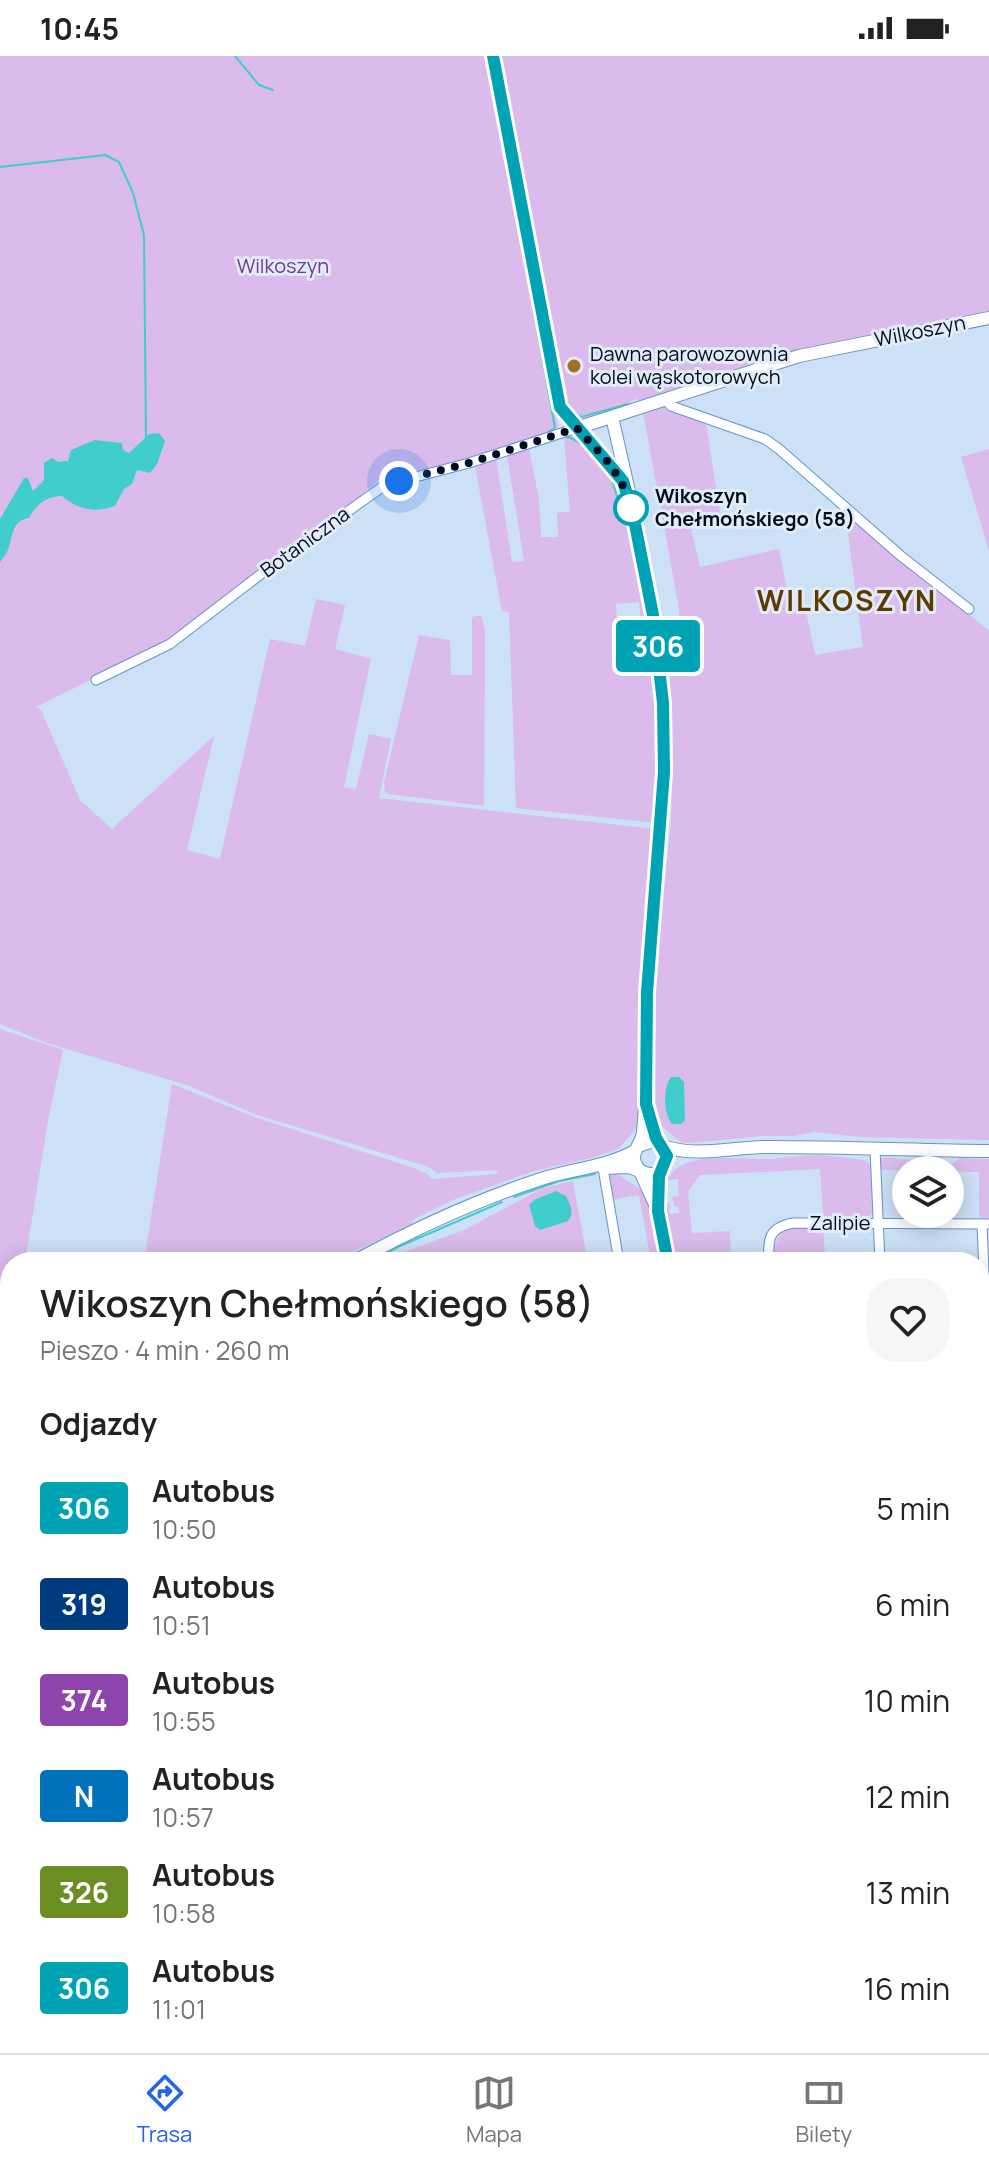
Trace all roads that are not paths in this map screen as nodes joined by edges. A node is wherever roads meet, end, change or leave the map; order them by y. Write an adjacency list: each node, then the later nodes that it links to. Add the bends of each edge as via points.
1 (493, 56): 5 (street, via 556,392 560,407)
2 (989, 318): 3 (street, Wilkoszyn, via 799,356)
3 (665, 399): 4 (street, Wilkoszyn); 7 (street, via 671,406 765,439)
4 (612, 417): 5 (street, Wilkoszyn); 6 (street)
5 (577, 428): 6 (street, via 618,473); 8 (street, Botaniczna, via 385,485 170,644)
6 (628, 493): 9 (street, via 653,615 664,725 647,992)
7 (969, 609)
8 (96, 680)
9 (646, 1104): 10 (street); 11 (street)
10 (661, 1145): 11 (street, via 648,1141); 13 (street); 16 (street, via 667,1156)
11 (637, 1149): 15 (street); 17 (street, via 634,1162)
12 (989, 1151): 14 (street)
13 (709, 1152): 14 (street, via 758,1147); 16 (street)
14 (875, 1156): 19 (street)
15 (597, 1168): 17 (street); 21 (street, via 521,1186); 22 (street)
16 (662, 1168): 17 (street, via 650,1174); 18 (street)
17 (640, 1171): 18 (street)
18 (658, 1211): 23 (street)
19 (878, 1222): 20 (street, Zalipie); 24 (street, Zalipie, via 779,1226 770,1236); 25 (street)
20 (986, 1224): 26 (street)
21 (373, 1252)
22 (617, 1252)
23 (666, 1252)
24 (769, 1252)
25 (880, 1252)
26 (986, 1252)

